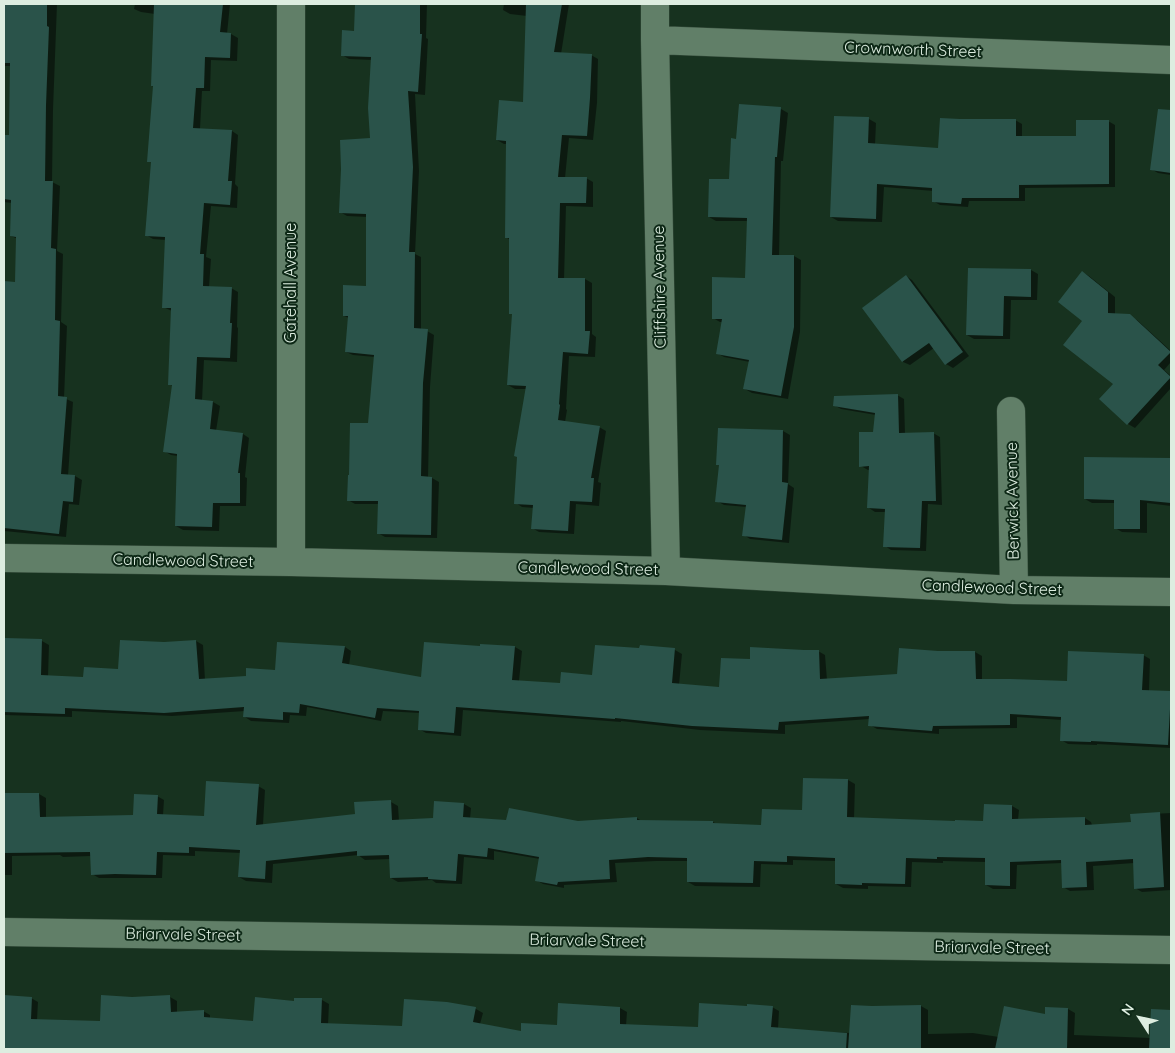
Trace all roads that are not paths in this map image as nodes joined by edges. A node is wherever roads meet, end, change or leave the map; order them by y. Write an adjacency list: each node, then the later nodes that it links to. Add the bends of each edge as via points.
1 (291, 4): 7 (street, Gatehall Avenue)
2 (655, 4): 3 (street, Cliffshire Avenue)
3 (655, 40): 4 (street, Crownworth Street); 8 (street, Cliffshire Avenue)
4 (1171, 60)
5 (1011, 411): 9 (street, Berwick Avenue)
6 (4, 558): 7 (street, Candlewood Street)
7 (291, 562): 8 (street, Candlewood Street)
8 (666, 571): 9 (street, Candlewood Street)
9 (1014, 590): 10 (street, Candlewood Street)
10 (1171, 592)
11 (4, 932): 12 (street, Briarvale Street)
12 (1171, 950)

